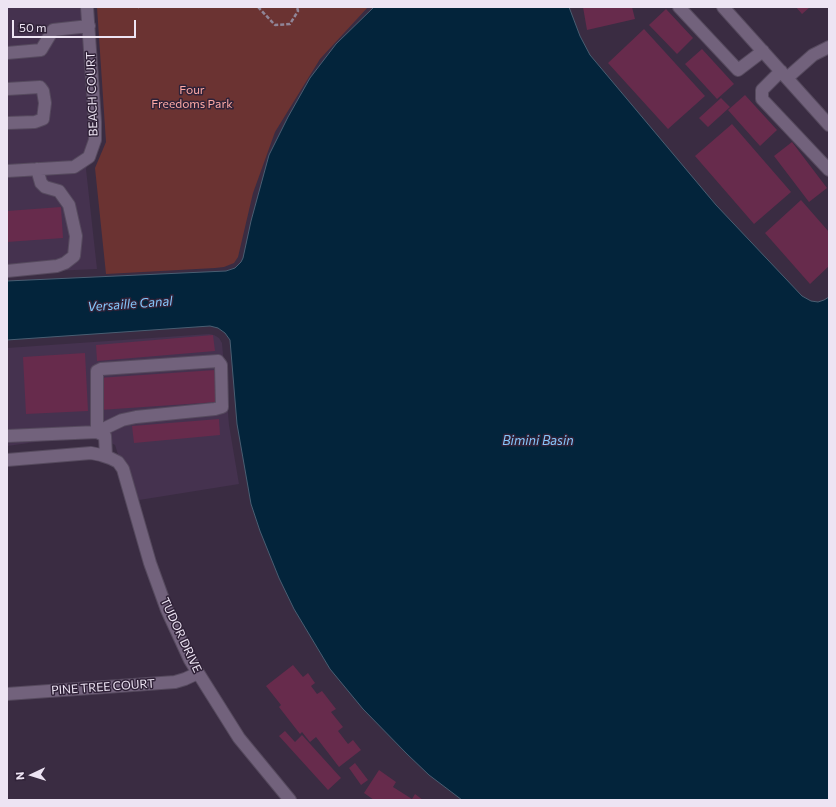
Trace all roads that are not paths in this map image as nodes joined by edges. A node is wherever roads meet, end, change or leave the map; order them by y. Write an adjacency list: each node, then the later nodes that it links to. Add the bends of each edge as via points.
1 (87, 7): 4 (street, BEACH COURT)
2 (679, 7): 6 (street, via 738,70)
3 (723, 7): 6 (street)
4 (88, 26): 7 (street, via 53,30 41,50); 12 (street, BEACH COURT, via 95,122 95,140 89,157 74,167)
5 (829, 47): 8 (street)
6 (763, 52): 8 (street)
7 (7, 53)
8 (784, 75): 11 (street); 13 (street, via 762,90 762,99)
9 (7, 89): 10 (street, via 40,87 45,103 43,119 35,122)
10 (7, 123)
11 (829, 126)
12 (37, 169): 14 (street); 15 (street, via 41,183 45,187 59,191 69,205 76,236 74,256 57,266)
13 (829, 170)
14 (7, 171)
15 (7, 271)
16 (97, 432): 16 (street, via 122,420 136,417 222,407 221,365 218,361 97,371); 17 (street); 18 (street, via 105,436)
17 (7, 436)
18 (106, 456): 19 (street, via 91,453); 20 (street, TUDOR DRIVE, via 118,462 123,469 150,563 165,603)
19 (7, 460)
20 (198, 673): 21 (street, PINE TREE COURT, via 175,682); 22 (street, TUDOR DRIVE, via 240,738)
21 (7, 694)
22 (290, 800)

